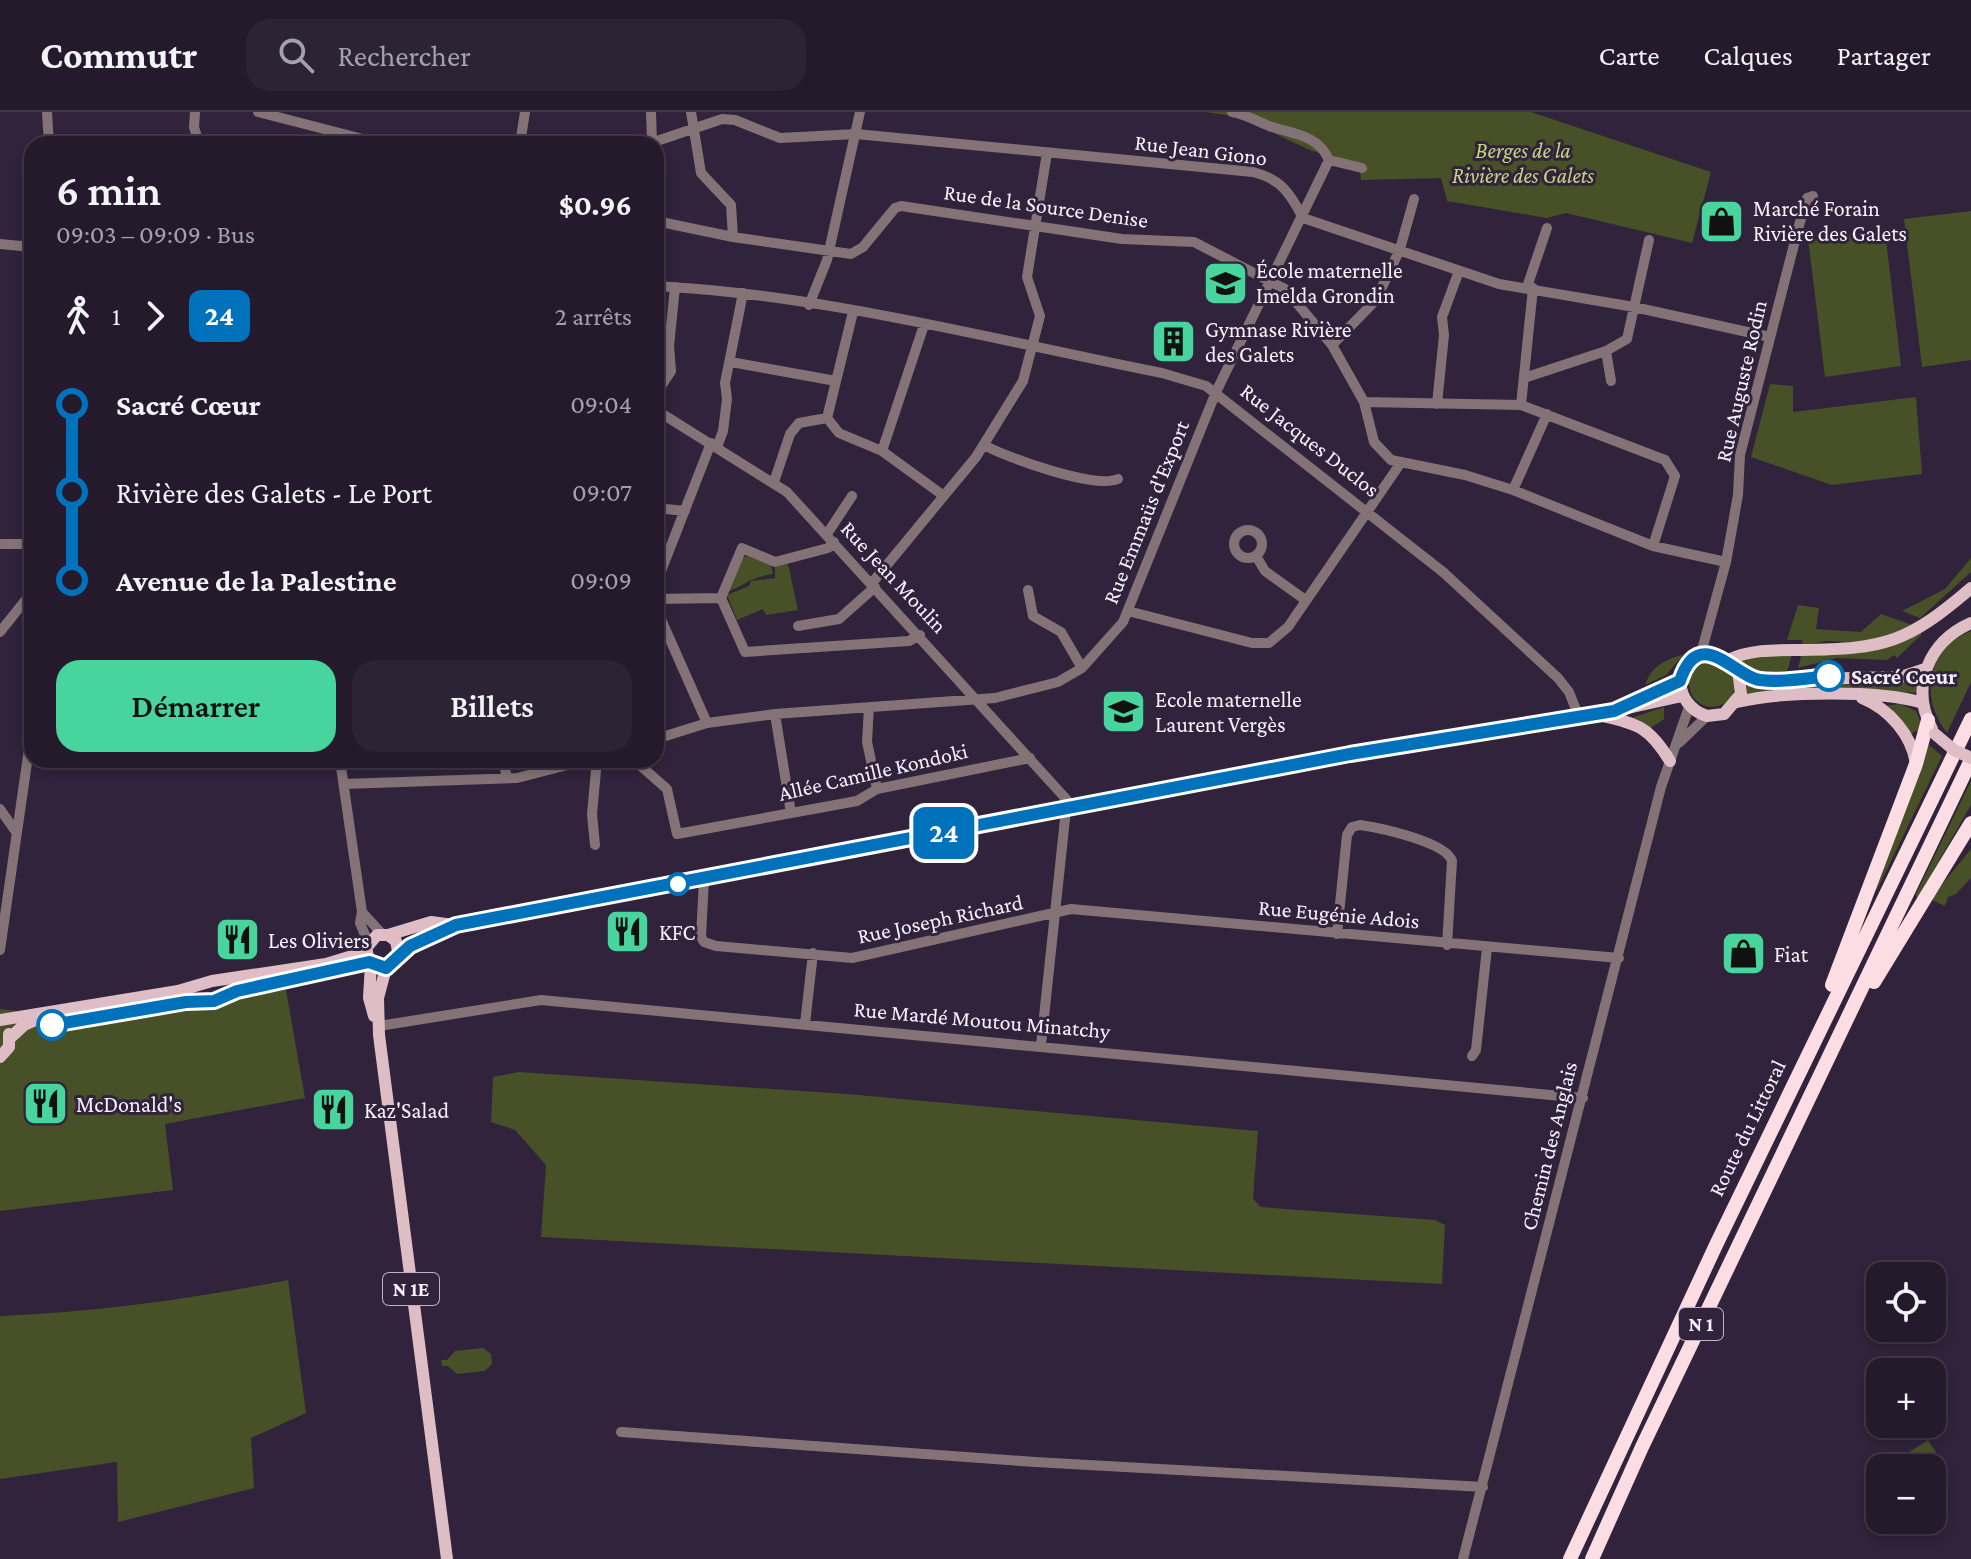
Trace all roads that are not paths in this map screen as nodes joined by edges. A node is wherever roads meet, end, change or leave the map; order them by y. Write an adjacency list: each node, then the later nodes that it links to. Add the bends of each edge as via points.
1 (47, 112): 11 (street)
2 (195, 112): 12 (street)
3 (258, 112): 13 (street)
4 (525, 112): 14 (street)
5 (651, 112): 15 (street)
6 (691, 112): 9 (street)
7 (860, 112): 10 (street)
8 (1232, 112): 18 (street, via 1296,131 1319,145)
9 (693, 129): 10 (street, Rue Jean Giono, via 722,119 780,138); 16 (street, Rue Jean Giono); 26 (street, via 701,173 731,205)
10 (856, 134): 17 (street, Rue Jean Giono); 31 (street)
11 (48, 136)
12 (197, 136)
13 (339, 136)
14 (521, 136)
15 (650, 136)
16 (664, 138)
17 (1047, 153): 22 (street, Rue Jean Giono, via 1271,176 1284,185); 24 (street)
18 (1329, 160): 19 (street); 22 (street, Rue Emmaüs d'Export)
19 (1362, 168)
20 (1813, 196): 42 (street, Rue Auguste Rodin, via 1807,198)
21 (1414, 199): 30 (street)
22 (1303, 218): 30 (street); 33 (street, Rue Emmaüs d'Export)
23 (664, 223): 26 (street)
24 (1038, 226): 31 (street, Rue de la Source Denise, via 901,206 858,252); 33 (street, Rue de la Source Denise, via 1122,239 1194,242); 44 (street, via 1027,277 1039,306)
25 (1547, 228): 36 (street)
26 (733, 237): 31 (street)
27 (1649, 240): 39 (street)
28 (0, 244): 29 (street)
29 (24, 246)
30 (1400, 249): 32 (street); 43 (street, via 1376,300)
31 (829, 252): 38 (street)
32 (1459, 271): 36 (street); 53 (street, via 1442,317)
33 (1271, 281): 43 (street, Rue de la Source Denise, via 1285,289); 51 (street, Rue Emmaüs d'Export)
34 (664, 286): 35 (street, Rue Jacques Duclos)
35 (675, 287): 37 (street, Rue Jacques Duclos); 50 (street, via 671,371)
36 (1530, 287): 39 (street); 47 (street)
37 (743, 293): 38 (street, Rue Jacques Duclos); 46 (street)
38 (809, 305): 40 (street, Rue Jacques Duclos)
39 (1634, 307): 42 (street); 45 (street, via 1627,339)
40 (853, 312): 41 (street, Rue Jacques Duclos); 48 (street)
41 (924, 325): 44 (street, Rue Jacques Duclos); 60 (street)
42 (1770, 337): 75 (street, Rue Auguste Rodin, via 1740,455)
43 (1332, 345): 52 (street, Rue de la Source Denise)
44 (1034, 348): 51 (street, Rue Jacques Duclos, via 1167,374); 59 (street, via 1023,381)
45 (1606, 351): 47 (street); 49 (street)
46 (731, 362): 48 (street); 58 (street, via 723,431)
47 (1524, 378): 54 (street)
48 (836, 381): 57 (street)
49 (1611, 381)
50 (664, 382)
51 (1216, 392): 68 (street, Rue Jacques Duclos); 84 (street, Rue Emmaüs d'Export)
52 (1364, 402): 53 (street); 61 (street, Rue de la Source Denise, via 1374,442)
53 (1437, 404): 54 (street)
54 (1521, 405): 55 (street)
55 (1547, 414): 64 (street); 73 (street, via 1670,463 1675,476)
56 (664, 415): 58 (street, Rue Jean Moulin)
57 (827, 418): 60 (street, via 839,433); 63 (street, via 799,423)
58 (714, 445): 63 (street, Rue Jean Moulin); 69 (street)
59 (984, 445): 62 (street, via 1051,470 1102,481); 66 (street)
60 (882, 451): 66 (street)
61 (1400, 464): 64 (street); 68 (street)
62 (1118, 479)
63 (774, 482): 70 (street, Rue Jean Moulin)
64 (1513, 490): 73 (street)
65 (852, 496): 70 (street)
66 (944, 496): 77 (street)
67 (664, 509): 69 (street)
68 (1367, 509): 82 (street); 107 (street, Rue Jacques Duclos, via 1558,678)
69 (685, 511): 76 (street)
70 (831, 538): 77 (street, Rue Jean Moulin); 80 (street, via 828,548 775,562 742,548)
71 (0, 544): 72 (street)
72 (24, 544)
73 (1653, 546): 75 (street)
74 (1256, 556): 82 (street, via 1265,571)
75 (1726, 562): 88 (street, Rue Auguste Rodin)
76 (664, 564)
77 (874, 585): 87 (street, via 839,619); 90 (street, Rue Jean Moulin)
78 (1971, 588): 93 (main road, via 1920,627 1887,644 1754,651)
79 (1028, 590): 94 (street, via 1033,616 1061,632)
80 (721, 598): 81 (street); 90 (street, via 745,652 909,641)
81 (664, 599)
82 (1304, 599): 84 (street, via 1281,636 1261,644)
83 (24, 602): 89 (street)
84 (1128, 611): 94 (street, Rue Emmaüs d'Export, via 1112,638)
85 (1971, 623): 95 (main road, via 1942,642)
86 (664, 626): 109 (street)
87 (798, 626)
88 (1706, 628): 91 (street); 92 (street, Rue Auguste Rodin)
89 (0, 632)
90 (920, 635): 98 (street, Rue Jean Moulin)
91 (1714, 655): 92 (main road); 93 (main road)
92 (1700, 657): 96 (main road, via 1687,666)
93 (1733, 665): 95 (main road, via 1760,680 1901,677); 100 (main road, via 1742,686)
94 (1082, 668): 98 (street, Rue Emmaüs d'Export, via 1058,682)
95 (1925, 669): 101 (main road)
96 (1680, 681): 99 (main road); 103 (main road)
97 (1851, 695): 100 (main road); 101 (main road); 116 (main road, via 1873,703 1902,729)
98 (979, 700): 102 (street, Rue Emmaüs d'Export); 113 (street, Rue Jean Moulin)
99 (1685, 701): 103 (main road); 106 (main road); 112 (street, Chemin des Anglais)
100 (1737, 702): 106 (main road, via 1724,714)
101 (1923, 703): 110 (main road)
102 (869, 707): 104 (street, Rue Emmaüs d'Export); 125 (street, via 867,742)
103 (1614, 711): 105 (main road)
104 (775, 714): 109 (street, Rue Emmaüs d'Export); 129 (street)
105 (1595, 714): 107 (main road); 115 (main road, via 1641,727 1654,736)
106 (1707, 716): 112 (street, Chemin des Anglais)
107 (1579, 717): 127 (main road, via 1365,751)
108 (1971, 719): 159 (highway, Route du Littoral / N 1)
109 (707, 723): 111 (street, Rue Emmaüs d'Export)
110 (1931, 727): 114 (main road, bridge); 116 (highway)
111 (664, 736)
112 (1678, 745): 115 (street, Chemin des Anglais)
113 (1030, 758): 125 (street, Allée Camille Kondoki); 127 (street, Rue Jean Moulin)
114 (1971, 759): 160 (highway, Route du Littoral / N 1)
115 (1670, 761): 147 (street, Chemin des Anglais)
116 (1916, 764): 159 (highway)
117 (26, 768): 126 (street)
118 (341, 768): 124 (street)
119 (505, 768): 123 (street)
120 (551, 768): 123 (street)
121 (596, 768): 133 (street)
122 (643, 768): 129 (street, Allée Camille Kondoki, via 667,789 677,834)
123 (507, 778): 124 (street)
124 (344, 784): 136 (street)
125 (877, 789): 129 (street, Allée Camille Kondoki, via 857,801)
126 (20, 806): 128 (street); 131 (street)
127 (1069, 808): 135 (main road); 137 (street)
128 (2, 810): 131 (street)
129 (791, 813)
130 (1971, 823): 134 (highway)
131 (16, 832): 144 (street)
132 (1971, 838): 134 (highway)
133 (595, 845)
134 (1938, 875): 160 (highway)
135 (704, 879): 138 (main road); 145 (street, Rue Joseph Richard, via 704,942)
136 (362, 912): 140 (street); 141 (street)
137 (1057, 913): 139 (street, Rue Eugénie Adois, via 1071,909); 145 (street, Rue Joseph Richard, via 852,958); 156 (street)
138 (456, 925): 140 (main road, via 431,922); 146 (main road)
139 (1337, 934): 142 (street, Rue Eugénie Adois); 142 (street, via 1347,835 1352,827 1364,825 1449,853)
140 (385, 935): 141 (main road); 146 (main road, via 399,945)
141 (367, 945): 148 (main road); 149 (main road, via 350,958)
142 (1447, 945): 143 (street, Rue Eugénie Adois)
143 (1487, 948): 147 (street, Rue Eugénie Adois); 157 (street)
144 (0, 950)
145 (813, 953): 153 (street)
146 (399, 956): 150 (main road)
147 (1619, 958): 161 (street, Chemin des Anglais)
148 (370, 963): 149 (main road); 150 (main road); 154 (main road, N 1E, via 369,998)
149 (326, 964): 151 (main road)
150 (386, 968): 154 (main road, N 1E, via 378,998)
151 (53, 1013): 152 (main road); 155 (main road, via 24,1025)
152 (0, 1021): 155 (main road)
153 (805, 1024): 154 (street, Rue Mardé Moutou Minatchy, via 541,1000); 156 (street, Rue Mardé Moutou Minatchy)
154 (379, 1031): 164 (main road, N 1E)
155 (10, 1038): 158 (main road)
156 (1041, 1045): 161 (street, Rue Mardé Moutou Minatchy)
157 (1472, 1056)
158 (0, 1057)
159 (1798, 1075): 166 (highway, Route du Littoral / N 1)
160 (1812, 1091): 167 (highway, Route du Littoral / N 1)
161 (1583, 1098): 163 (street, Chemin des Anglais)
162 (621, 1432): 163 (street)
163 (1483, 1487): 165 (street, Chemin des Anglais)
164 (447, 1559)
165 (1463, 1559)
166 (1570, 1559)
167 (1592, 1559)

